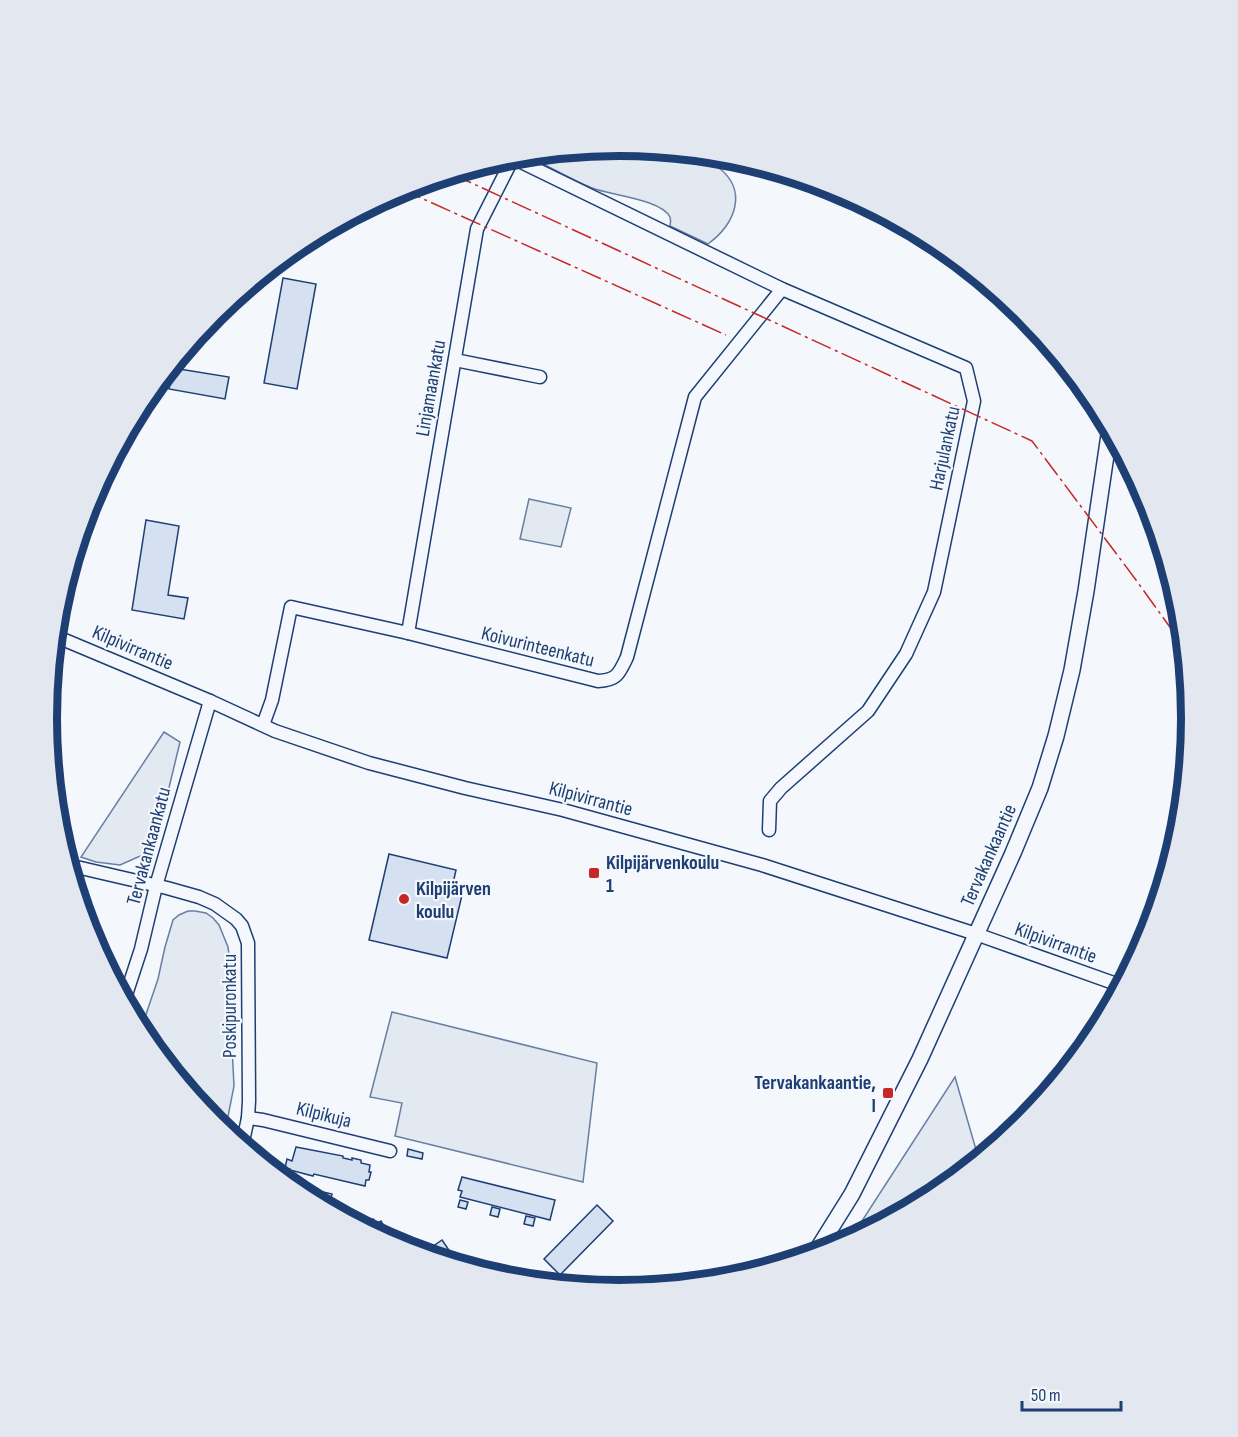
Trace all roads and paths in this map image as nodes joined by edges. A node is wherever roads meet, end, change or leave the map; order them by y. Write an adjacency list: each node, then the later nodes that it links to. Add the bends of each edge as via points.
1 (527, 164): 3 (street, Harjulankatu)
2 (508, 167): 4 (street, Linjamaankatu, via 477,229)
3 (782, 289): 7 (street, Koivurinteenkatu, via 695,397 627,657 619,673 610,681 598,681); 11 (street, Harjulankatu, via 966,368 974,401 934,592 906,654 868,711 770,801)
4 (454, 360): 5 (street); 7 (street, Linjamaankatu)
5 (540, 377)
6 (1107, 440): 14 (street, Tervakankaantie, via 1074,658 1056,736 1040,788)
7 (408, 633): 10 (street, Koivurinteenkatu, via 291,607)
8 (63, 639): 9 (street, Kilpivirrantie)
9 (210, 701): 10 (street, Kilpivirrantie); 13 (street, Tervakankaankatu)
10 (263, 725): 14 (street, Kilpivirrantie, via 369,763 564,810 762,865)
11 (769, 830)
12 (77, 867): 13 (street, Poskipuronkatu)
13 (156, 886): 16 (street, Tervakankaankatu); 17 (street, Poskipuronkatu, via 215,904 242,926 248,943 249,969)
14 (976, 934): 15 (street, Kilpivirrantie); 20 (street, Tervakankaantie, via 920,1059 852,1194)
15 (1115, 983)
16 (127, 991)
17 (248, 1118): 18 (street, Poskipuronkatu); 19 (street, Kilpikuja)
18 (244, 1137)
19 (390, 1150)
20 (822, 1243)

